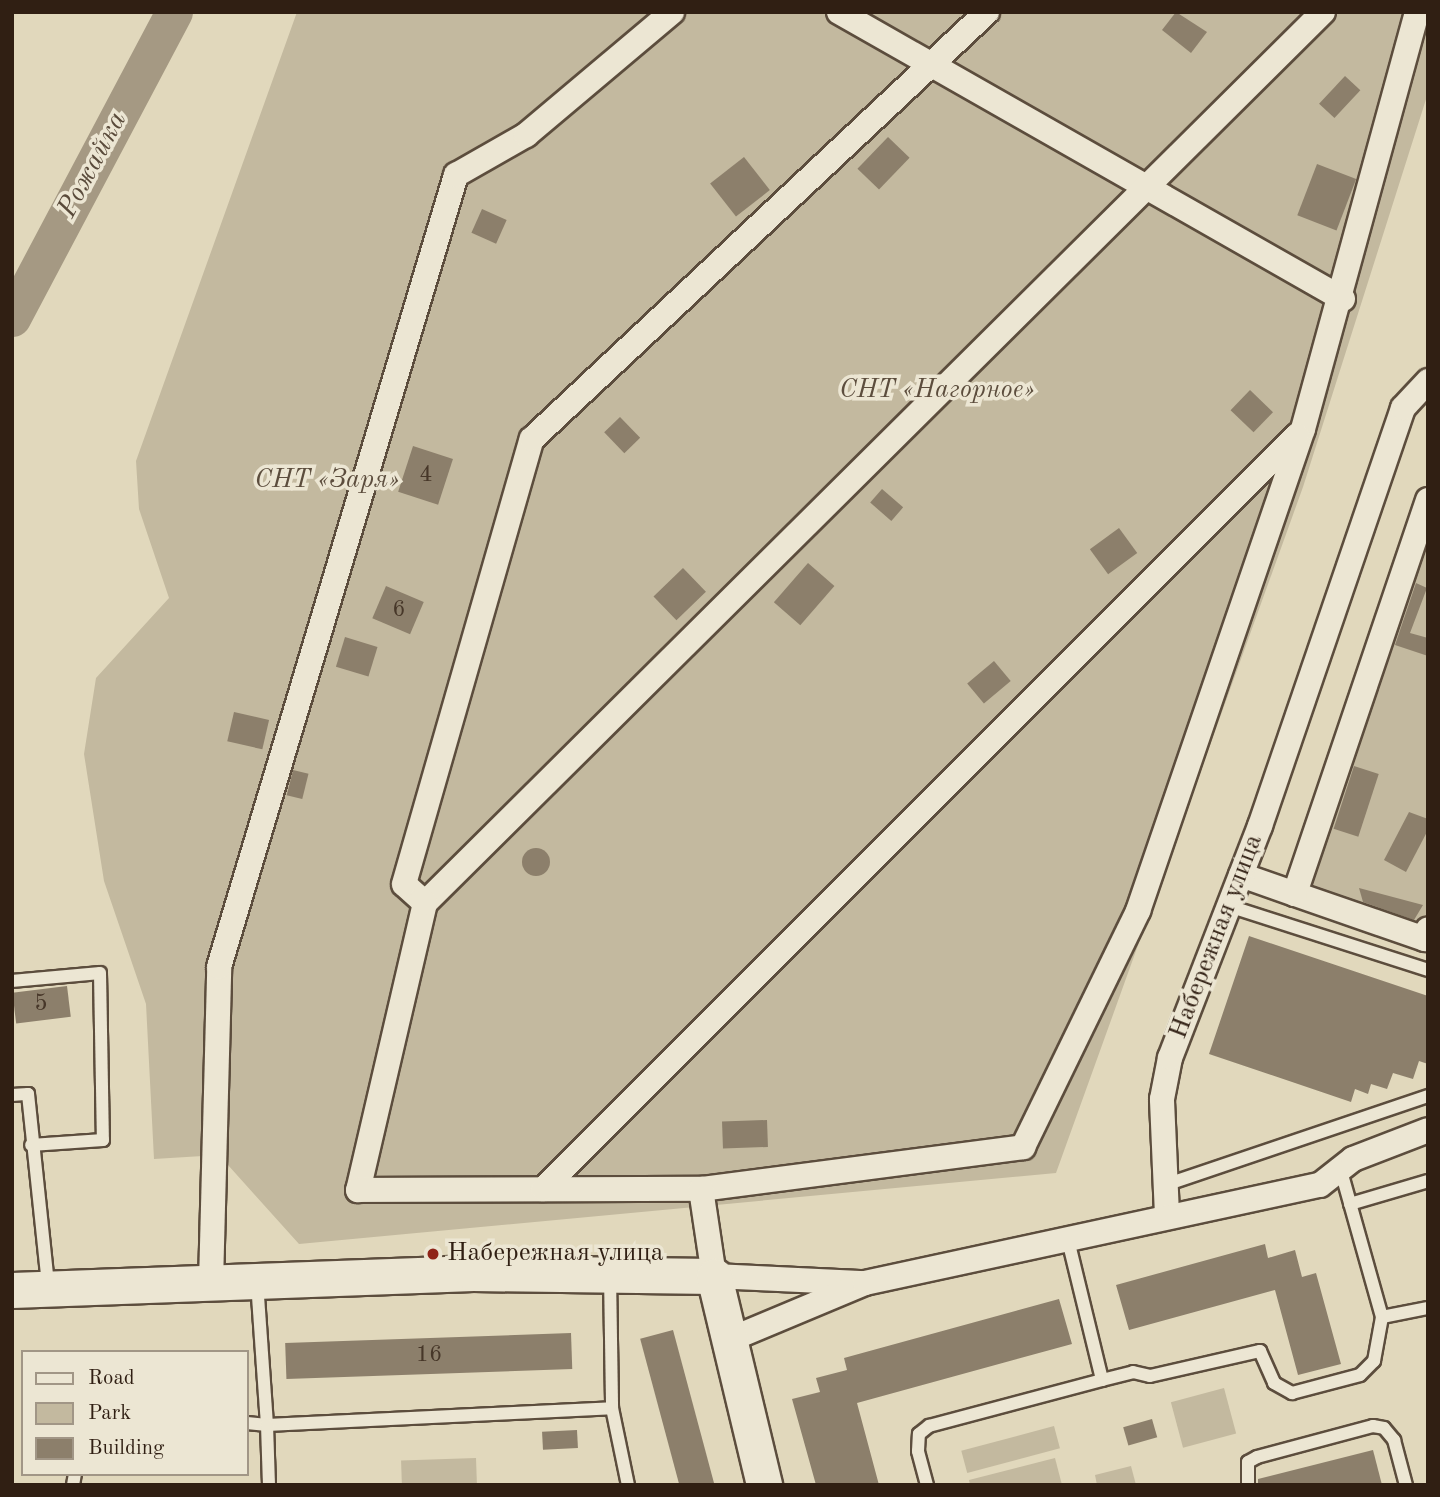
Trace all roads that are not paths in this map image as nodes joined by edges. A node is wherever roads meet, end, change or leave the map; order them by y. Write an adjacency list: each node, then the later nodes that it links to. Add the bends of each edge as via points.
1 (672, 12): 35 (street, via 526,135 456,175 219,967)
2 (839, 12): 6 (street)
3 (987, 12): 6 (street)
4 (1323, 12): 7 (street)
5 (1418, 12): 8 (street)
6 (928, 63): 7 (street); 14 (street, via 532,439 404,884)
7 (1147, 187): 8 (street); 14 (street)
8 (1343, 299): 10 (street)
9 (1428, 381): 12 (street, Набережная улица, via 1403,408)
10 (1303, 429): 26 (street); 27 (street, via 1138,911 1023,1147)
11 (1428, 500): 13 (street)
12 (1241, 875): 13 (street); 15 (street, Набережная улица)
13 (1295, 894): 16 (street, via 1424,939)
14 (425, 903): 26 (street, via 358,1191)
15 (1229, 906): 17 (lane); 25 (street, Набережная улица, via 1165,1079)
16 (1428, 929)
17 (1428, 970)
18 (12, 981): 22 (lane, via 100,973 103,1140)
19 (12, 1095): 22 (lane, via 27,1094)
20 (1428, 1096): 25 (lane)
21 (1428, 1130): 23 (street, via 1353,1159)
22 (31, 1145): 37 (lane)
23 (1341, 1171): 28 (lane); 29 (street, via 1299,1190)
24 (1428, 1181): 28 (lane)
25 (1165, 1185): 29 (street, Набережная улица)
26 (543, 1189): 27 (street)
27 (701, 1189): 32 (street)
28 (1350, 1205): 40 (lane)
29 (1167, 1215): 30 (street)
30 (1068, 1240): 36 (street); 43 (lane)
31 (610, 1272): 32 (street); 34 (street); 44 (lane)
32 (714, 1276): 33 (street); 42 (street)
33 (778, 1277): 36 (street); 41 (street, via 792,1298)
34 (257, 1281): 35 (street); 46 (lane)
35 (211, 1283): 37 (street)
36 (865, 1283): 41 (street)
37 (48, 1289): 38 (street)
38 (12, 1290)
39 (1428, 1308): 40 (lane)
40 (1382, 1317): 43 (lane, via 1369,1369 1292,1393 1274,1383 1260,1351 1150,1377 1132,1372)
41 (784, 1321): 42 (street)
42 (729, 1340): 49 (street)
43 (1102, 1380): 50 (lane, via 929,1426 919,1434 918,1451)
44 (612, 1408): 46 (lane); 48 (lane)
45 (248, 1423): 46 (lane)
46 (267, 1425): 47 (lane)
47 (269, 1485)
48 (628, 1485)
49 (764, 1485)
50 (927, 1485)
51 (1248, 1485): 52 (lane, via 1248,1462 1257,1457 1373,1426 1384,1428 1394,1440)
52 (1406, 1485)

